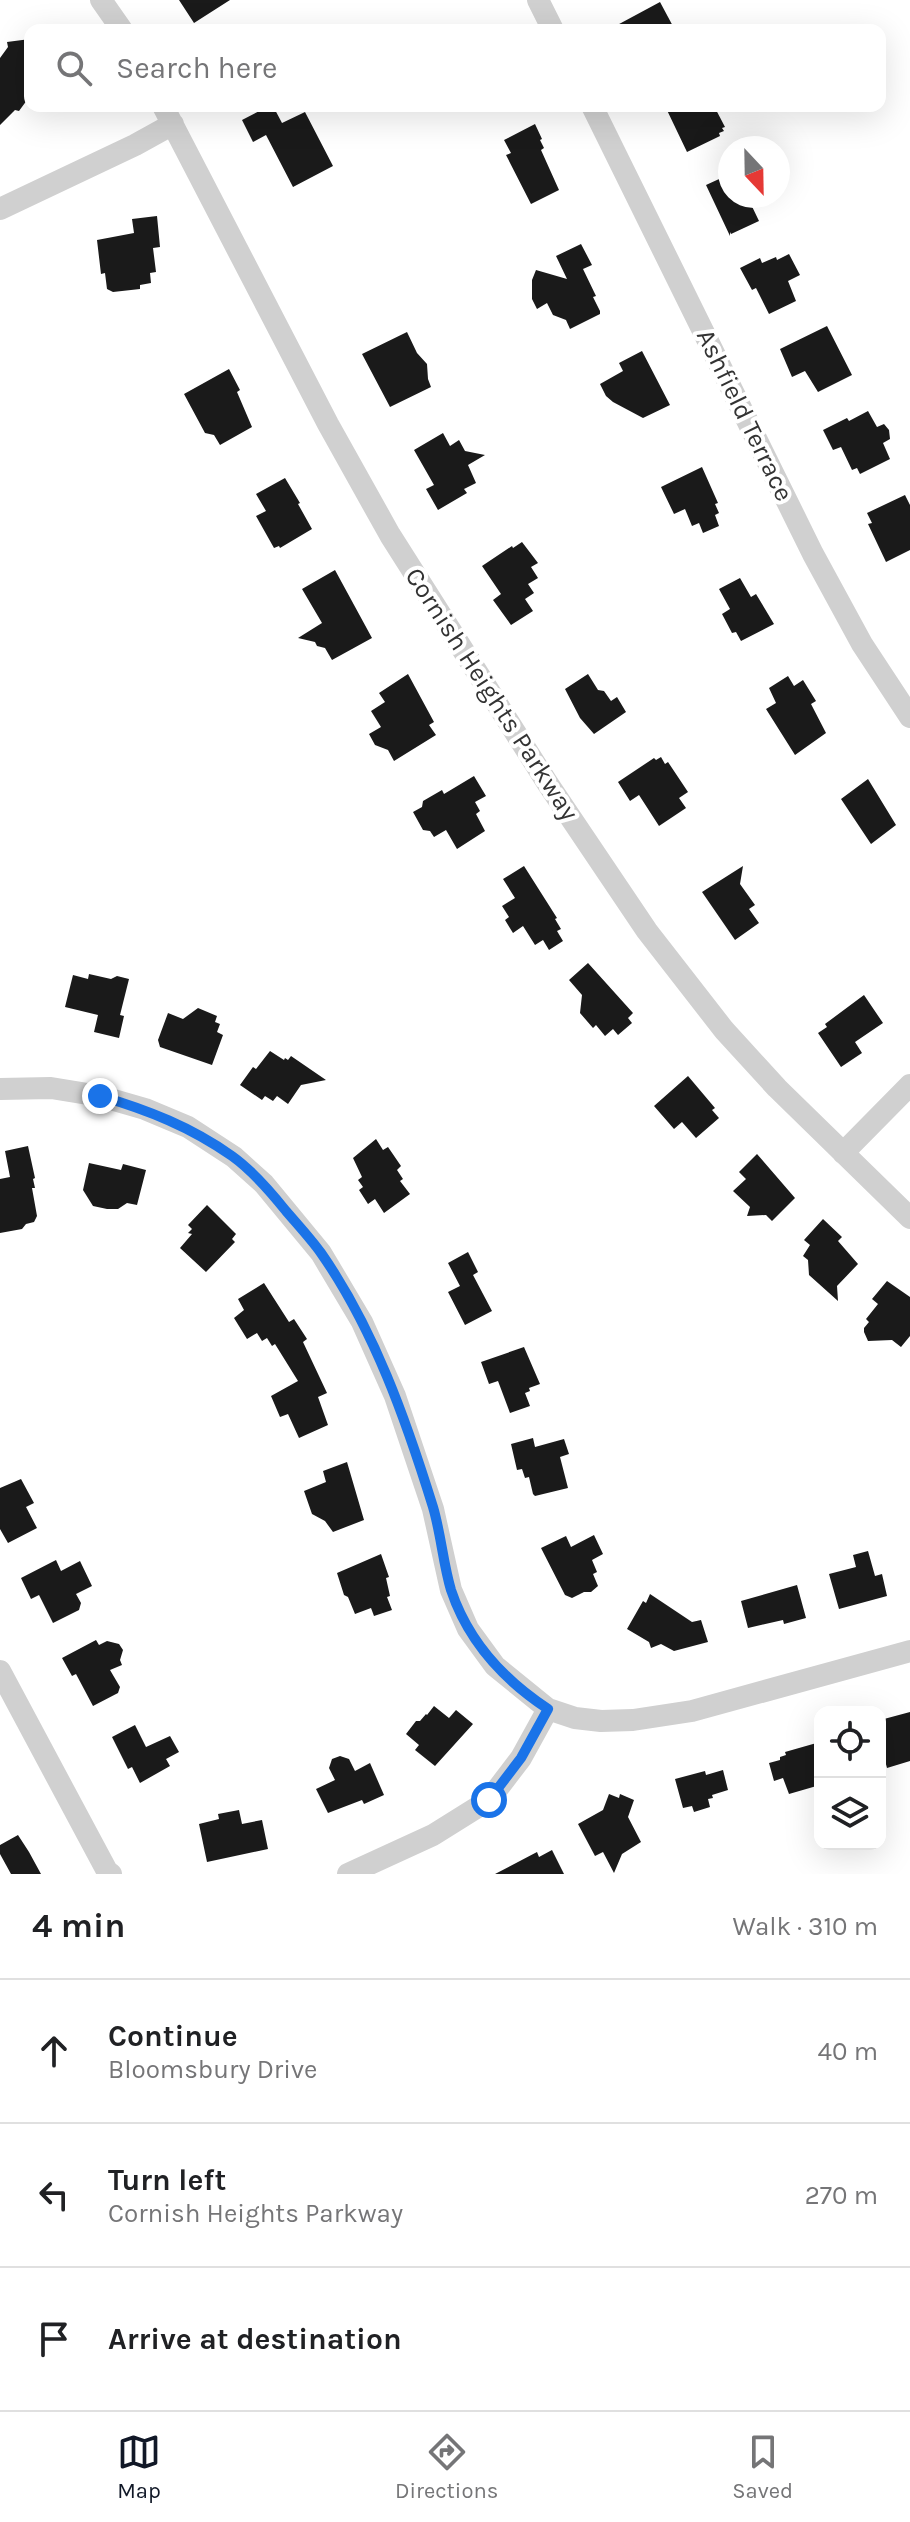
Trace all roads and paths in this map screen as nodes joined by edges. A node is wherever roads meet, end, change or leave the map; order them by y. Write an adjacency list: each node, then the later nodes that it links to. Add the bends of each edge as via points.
1 (101, 0): 3 (street)
2 (538, 0): 4 (street)
3 (118, 24)
4 (550, 24)
5 (595, 112): 8 (street, Ashfield Terrace, via 813,554)
6 (168, 115): 7 (street, via 135,145); 11 (street, Cornish Heights Parkway, via 390,535 548,784 647,931 724,1030)
7 (0, 209)
8 (910, 717)
9 (910, 1085): 11 (street)
10 (0, 1089): 15 (street, via 51,1088 145,1109 188,1127 264,1184 321,1253 367,1334 395,1396 433,1509 451,1590 468,1629 495,1666)
11 (843, 1153): 12 (street, Cornish Heights Parkway)
12 (910, 1218)
13 (910, 1651): 15 (street, via 692,1711 601,1721)
14 (0, 1671): 16 (street)
15 (548, 1709): 17 (street, via 521,1758 489,1800 433,1835)
16 (111, 1874)
17 (348, 1874)

